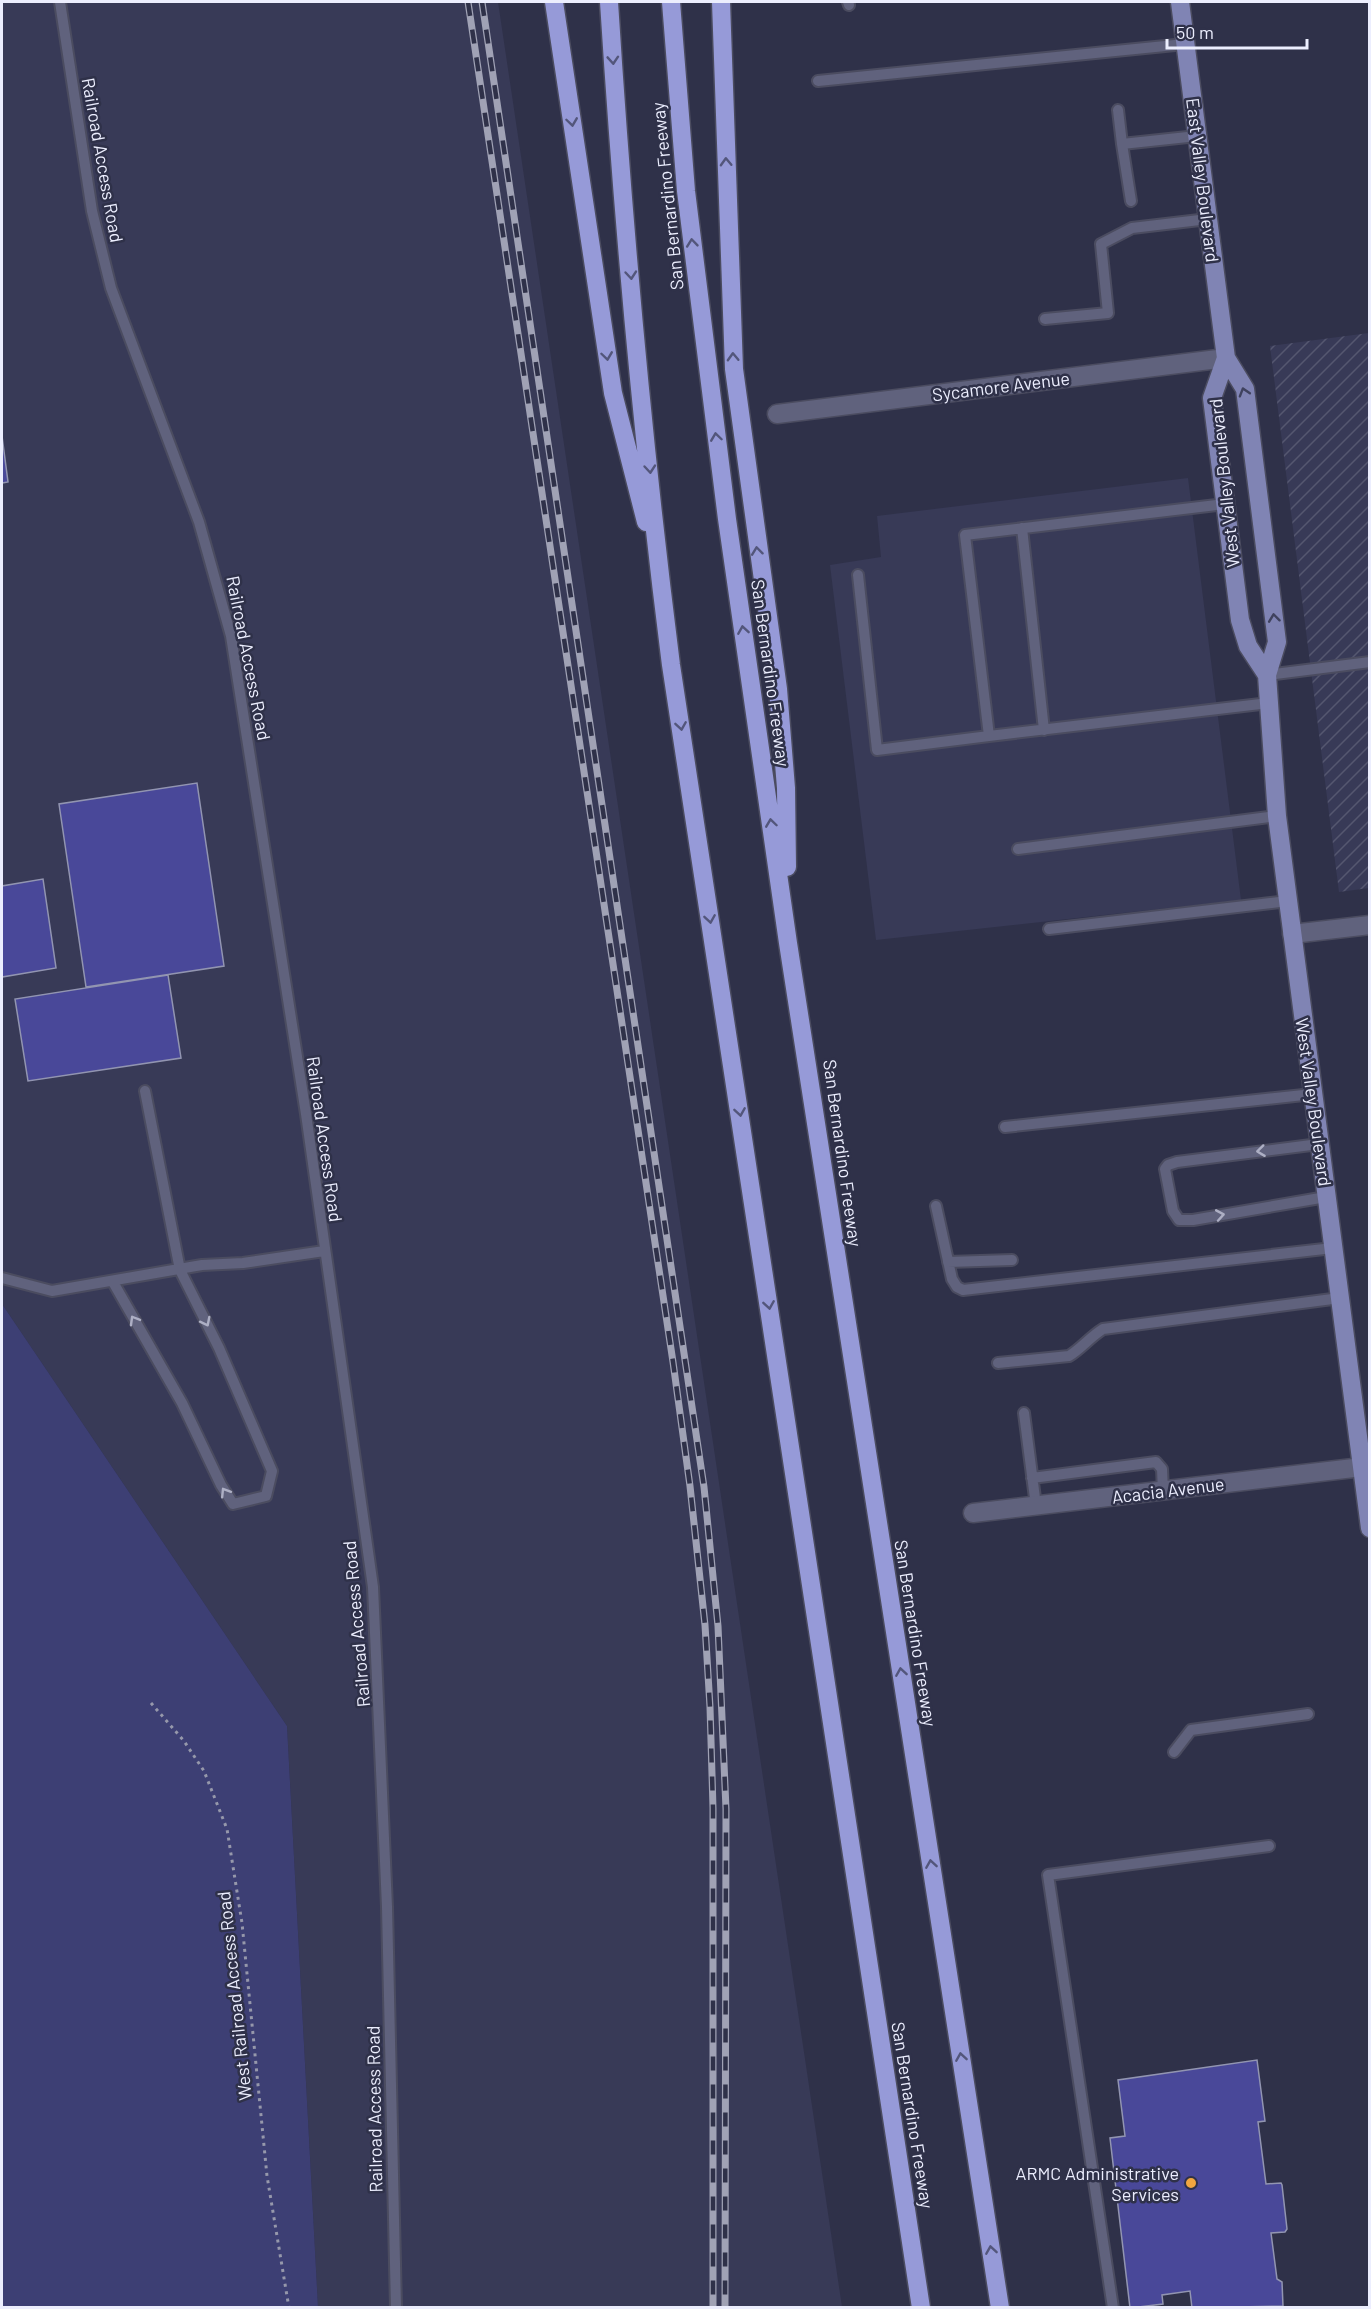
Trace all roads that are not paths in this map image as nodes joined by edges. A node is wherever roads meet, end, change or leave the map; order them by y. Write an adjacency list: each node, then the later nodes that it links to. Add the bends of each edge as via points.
1 (60, 2): 40 (lane, Railroad Access Road, via 92,211 111,288 199,522 231,636 269,867)
2 (554, 2): 20 (highway, one-way to 20, via 613,393)
3 (609, 2): 20 (highway, San Bernardino Freeway, one-way to 20, via 617,132)
4 (671, 2): 32 (highway, San Bernardino Freeway, one-way to 4, via 706,361 686,191)
5 (721, 2): 32 (highway, one-way to 5, via 786,788 778,689 734,369)
6 (1180, 2): 7 (main road, East Valley Boulevard)
7 (1185, 44): 8 (lane); 10 (main road, East Valley Boulevard)
8 (819, 81)
9 (1118, 110): 11 (lane)
10 (1197, 136): 11 (lane); 13 (main road, East Valley Boulevard)
11 (1122, 144): 12 (lane)
12 (1131, 201)
13 (1208, 219): 14 (lane, via 1132,228 1101,244 1108,313); 15 (main road, East Valley Boulevard)
14 (1045, 319)
15 (1226, 358): 16 (street, Sycamore Avenue); 17 (main road, West Valley Boulevard, via 1212,398); 22 (main road, West Valley Boulevard, one-way to 15, via 1277,642 1245,389)
16 (777, 414)
17 (1225, 504): 18 (lane); 22 (main road, West Valley Boulevard, via 1240,620 1248,646)
18 (1022, 528): 24 (lane); 25 (lane, via 965,534)
19 (858, 575): 25 (lane, via 877,750)
20 (660, 576): 59 (highway, San Bernardino Freeway, one-way to 59)
21 (1370, 662): 22 (lane)
22 (1267, 675): 23 (main road, West Valley Boulevard)
23 (1269, 703): 24 (lane); 26 (main road, West Valley Boulevard)
24 (1044, 730): 25 (lane)
25 (989, 736)
26 (1277, 816): 27 (lane); 28 (main road, West Valley Boulevard)
27 (1018, 849)
28 (1287, 901): 30 (lane); 31 (main road, West Valley Boulevard)
29 (1370, 925): 31 (street)
30 (1049, 929)
31 (1292, 934): 34 (main road, West Valley Boulevard)
32 (788, 943): 60 (highway, San Bernardino Freeway, one-way to 32)
33 (145, 1091): 43 (lane)
34 (1313, 1094): 35 (lane); 36 (main road, West Valley Boulevard)
35 (1005, 1127)
36 (1319, 1144): 37 (main road, West Valley Boulevard); 37 (lane, one-way to 37, via 1177,1162 1165,1169 1173,1211 1179,1220)
37 (1326, 1197): 39 (main road, West Valley Boulevard)
38 (936, 1206): 42 (lane)
39 (1333, 1248): 42 (lane, via 970,1291 957,1287); 46 (main road, West Valley Boulevard)
40 (324, 1251): 43 (lane); 58 (lane, Railroad Access Road, via 373,1587 387,1907)
41 (1012, 1260): 42 (lane)
42 (948, 1262)
43 (180, 1270): 45 (lane); 45 (lane, one-way to 45, via 272,1471 266,1496 233,1504 182,1403)
44 (2, 1278): 45 (lane, via 52,1291)
45 (113, 1282)
46 (1340, 1298): 47 (lane, via 1103,1329 1069,1356); 49 (main road, West Valley Boulevard)
47 (998, 1363)
48 (1024, 1413): 50 (lane)
49 (1366, 1466): 51 (street, Acacia Avenue); 54 (main road, West Valley Boulevard)
50 (1032, 1478): 51 (lane, via 1156,1462 1162,1469); 52 (lane)
51 (1163, 1491): 52 (street, Acacia Avenue)
52 (1036, 1506): 53 (street, Acacia Avenue)
53 (973, 1513)
54 (1370, 1528)
55 (1308, 1714): 56 (lane, via 1191,1730)
56 (1174, 1752)
57 (1269, 1846): 61 (lane, via 1048,1875)
58 (396, 2307)
59 (921, 2307)
60 (1000, 2307)
61 (1113, 2307)

